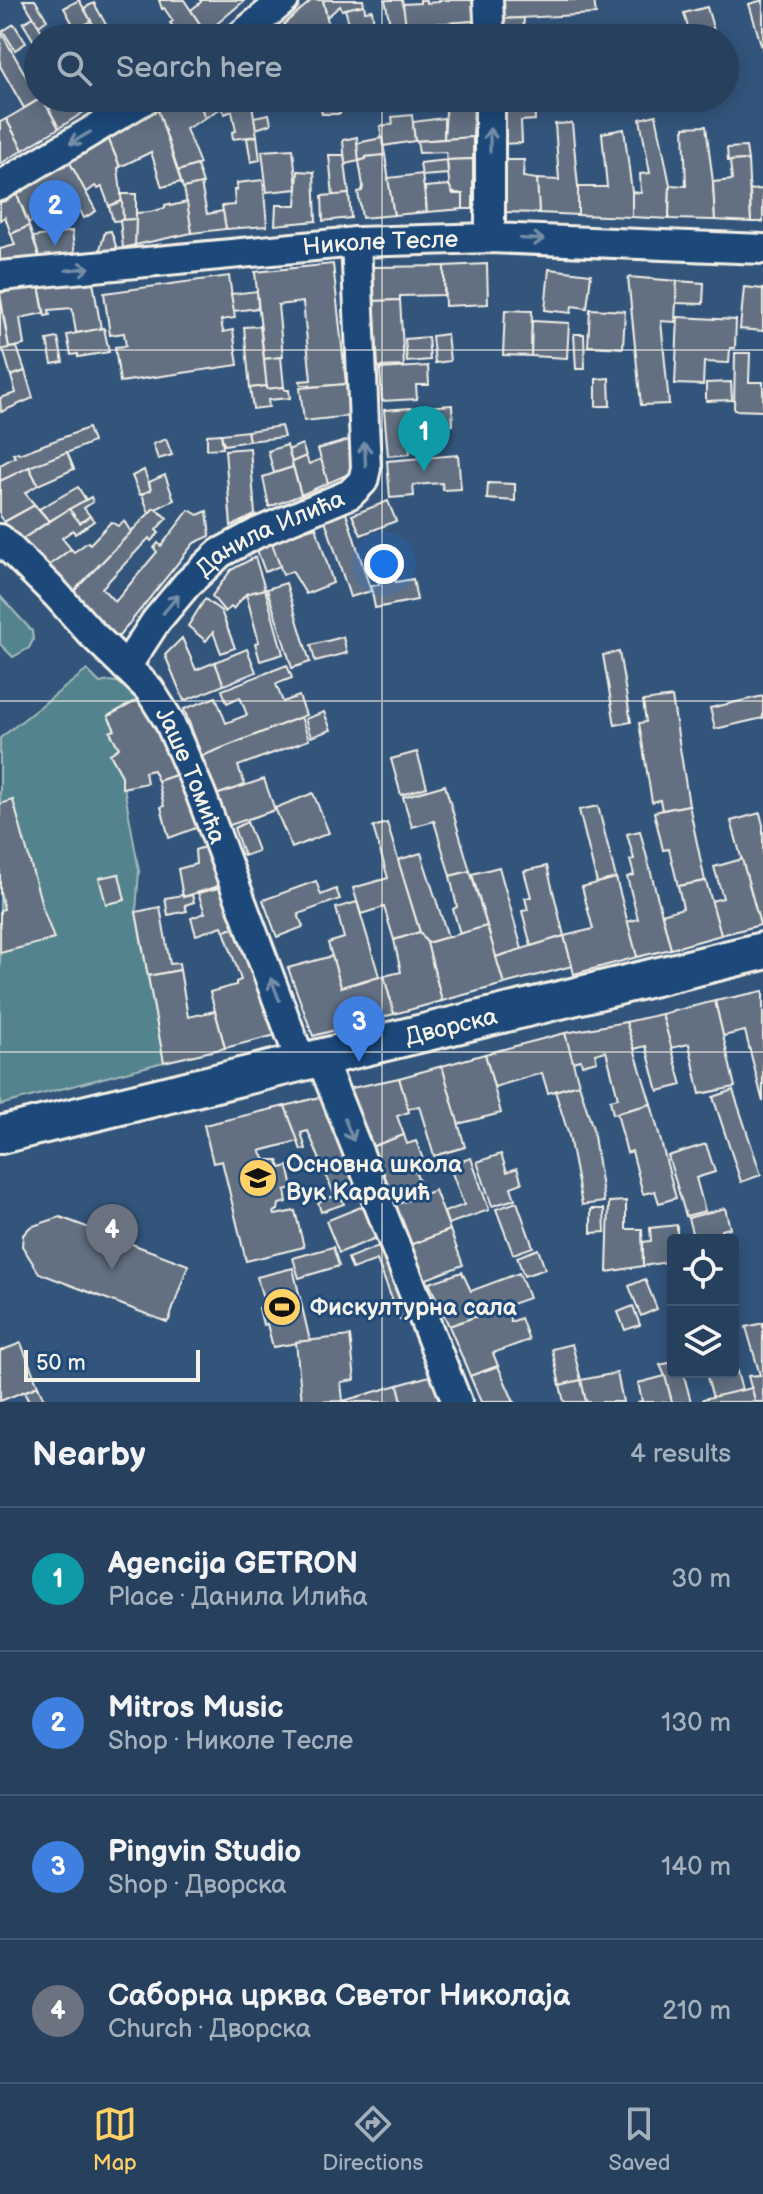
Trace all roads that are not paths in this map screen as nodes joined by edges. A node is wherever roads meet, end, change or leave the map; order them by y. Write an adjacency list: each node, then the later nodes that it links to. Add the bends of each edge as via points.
1 (284, 0): 3 (street)
2 (488, 0): 4 (street)
3 (255, 24)
4 (489, 24)
5 (124, 112): 7 (street, one-way to 7)
6 (490, 112): 8 (street, one-way to 6)
7 (0, 186)
8 (490, 238): 9 (street, Николе Тесле); 10 (street, Николе Тесле, one-way to 10)
9 (356, 242): 11 (street, Николе Тесле, one-way to 9); 13 (street, Данила Илића, one-way to 9, via 187,584 220,553 350,494 363,481)
10 (763, 249)
11 (0, 276)
12 (0, 539): 13 (street, Јаше Томића)
13 (126, 667): 15 (street, Јаше Томића, one-way to 13, via 182,748 159,703)
14 (763, 951): 15 (main road, Дворска)
15 (311, 1060): 16 (main road, Дворска); 17 (street, Јаше Томића, one-way to 17)
16 (0, 1135)
17 (457, 1402)

